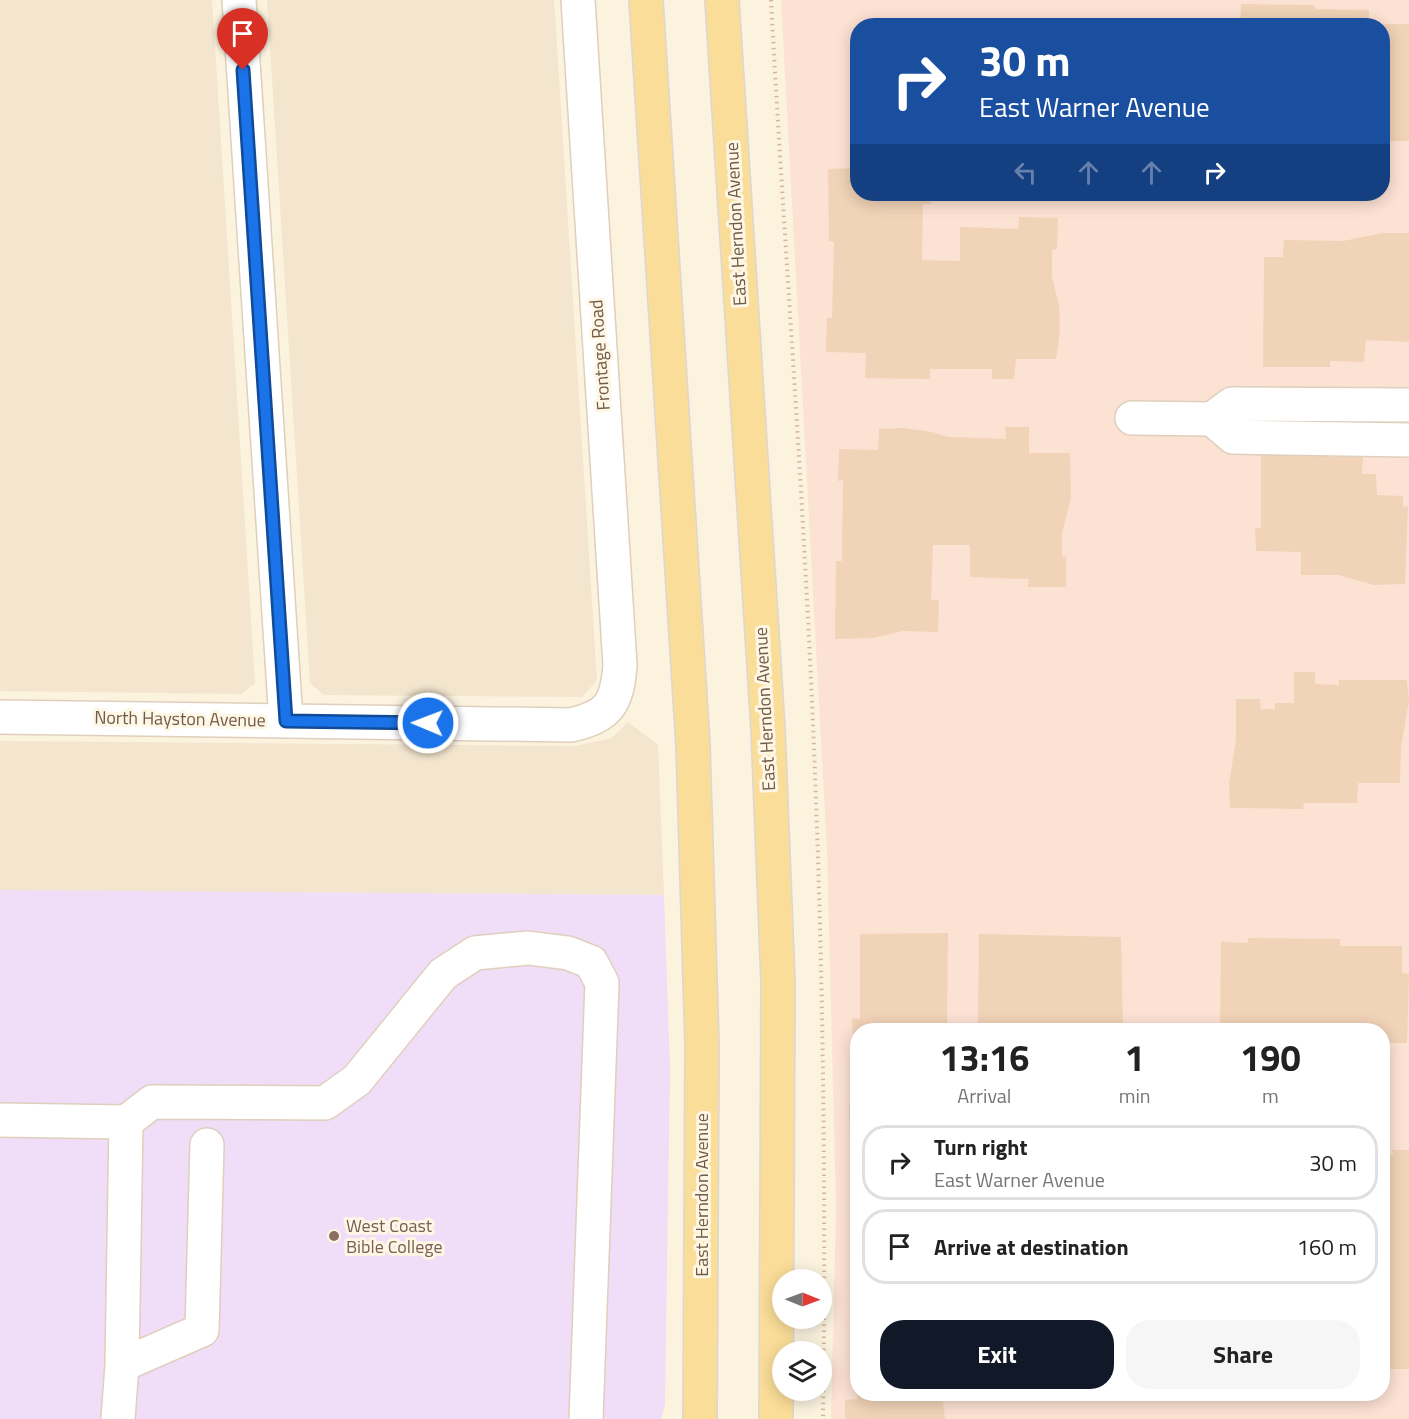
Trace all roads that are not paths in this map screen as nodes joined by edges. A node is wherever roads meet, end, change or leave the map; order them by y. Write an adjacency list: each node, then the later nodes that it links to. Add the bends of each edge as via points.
1 (239, 0): 11 (street)
2 (578, 0): 9 (street, Frontage Road, via 620,665 618,689)
3 (646, 0): 18 (main road, East Herndon Avenue, via 693,745 702,1045)
4 (722, 0): 19 (main road, East Herndon Avenue, via 768,729 778,982)
5 (1409, 405): 7 (street, via 1232,404)
6 (1132, 418): 7 (street)
7 (1212, 419): 8 (street, via 1233,438)
8 (1409, 440)
9 (609, 709): 11 (street, North Hayston Avenue, via 591,720 571,725)
10 (0, 717): 11 (street, North Hayston Avenue)
11 (286, 721)
12 (0, 1120): 13 (street)
13 (126, 1122): 15 (street); 17 (street, via 152,1102 325,1103 357,1080 443,974 475,952 528,948 568,953 591,962 602,983)
14 (207, 1145): 15 (street, via 202,1330)
15 (122, 1365): 16 (street)
16 (118, 1419)
17 (586, 1419)
18 (700, 1419)
19 (776, 1419)

